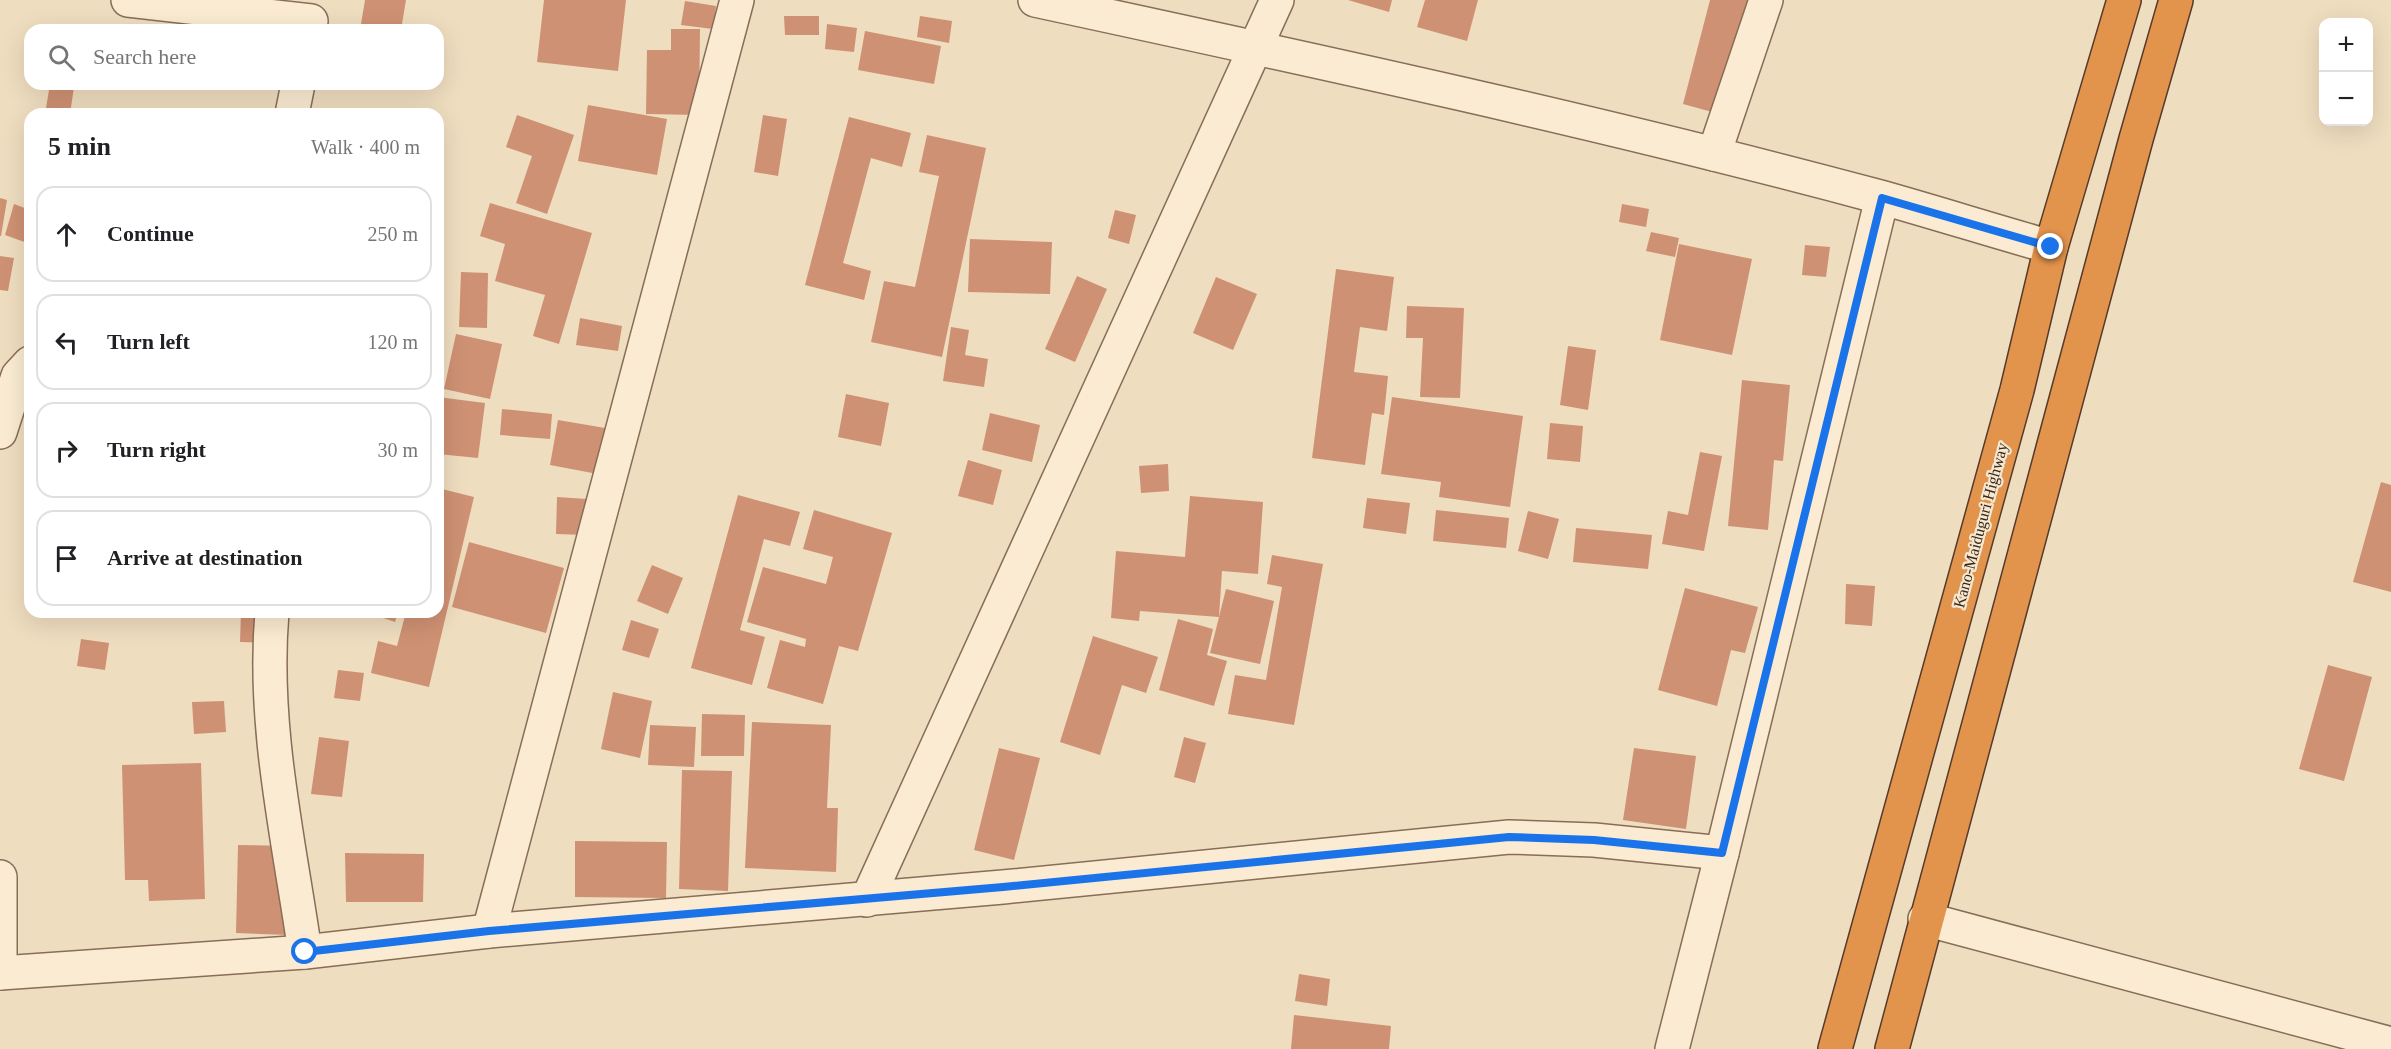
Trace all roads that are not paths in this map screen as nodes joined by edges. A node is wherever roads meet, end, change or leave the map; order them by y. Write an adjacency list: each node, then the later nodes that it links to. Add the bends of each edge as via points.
1 (128, 0): 8 (street)
2 (737, 0): 22 (street)
3 (1035, 0): 9 (street)
4 (1277, 0): 9 (street)
5 (1766, 0): 12 (street)
6 (2124, 0): 14 (highway, Kano-Maiduguri Highway)
7 (2176, 0): 21 (highway)
8 (312, 17)
9 (1255, 47): 12 (street); 20 (street)
10 (297, 90): 11 (street)
11 (293, 108)
12 (1714, 154): 13 (street)
13 (1882, 198): 14 (street); 18 (street)
14 (2051, 247): 27 (highway, Kano-Maiduguri Highway, via 2017,390)
15 (24, 370): 16 (street, via 18,376)
16 (0, 432)
17 (272, 618): 23 (street, via 271,722)
18 (1722, 853): 20 (street, via 1594,840 1509,837); 26 (street)
19 (0, 877): 24 (street)
20 (867, 900): 22 (street)
21 (1925, 919): 25 (street); 28 (highway)
22 (489, 931): 23 (street)
23 (305, 952): 24 (street)
24 (0, 973)
25 (2391, 1044)
26 (1672, 1049)
27 (1835, 1049)
28 (1892, 1049)

